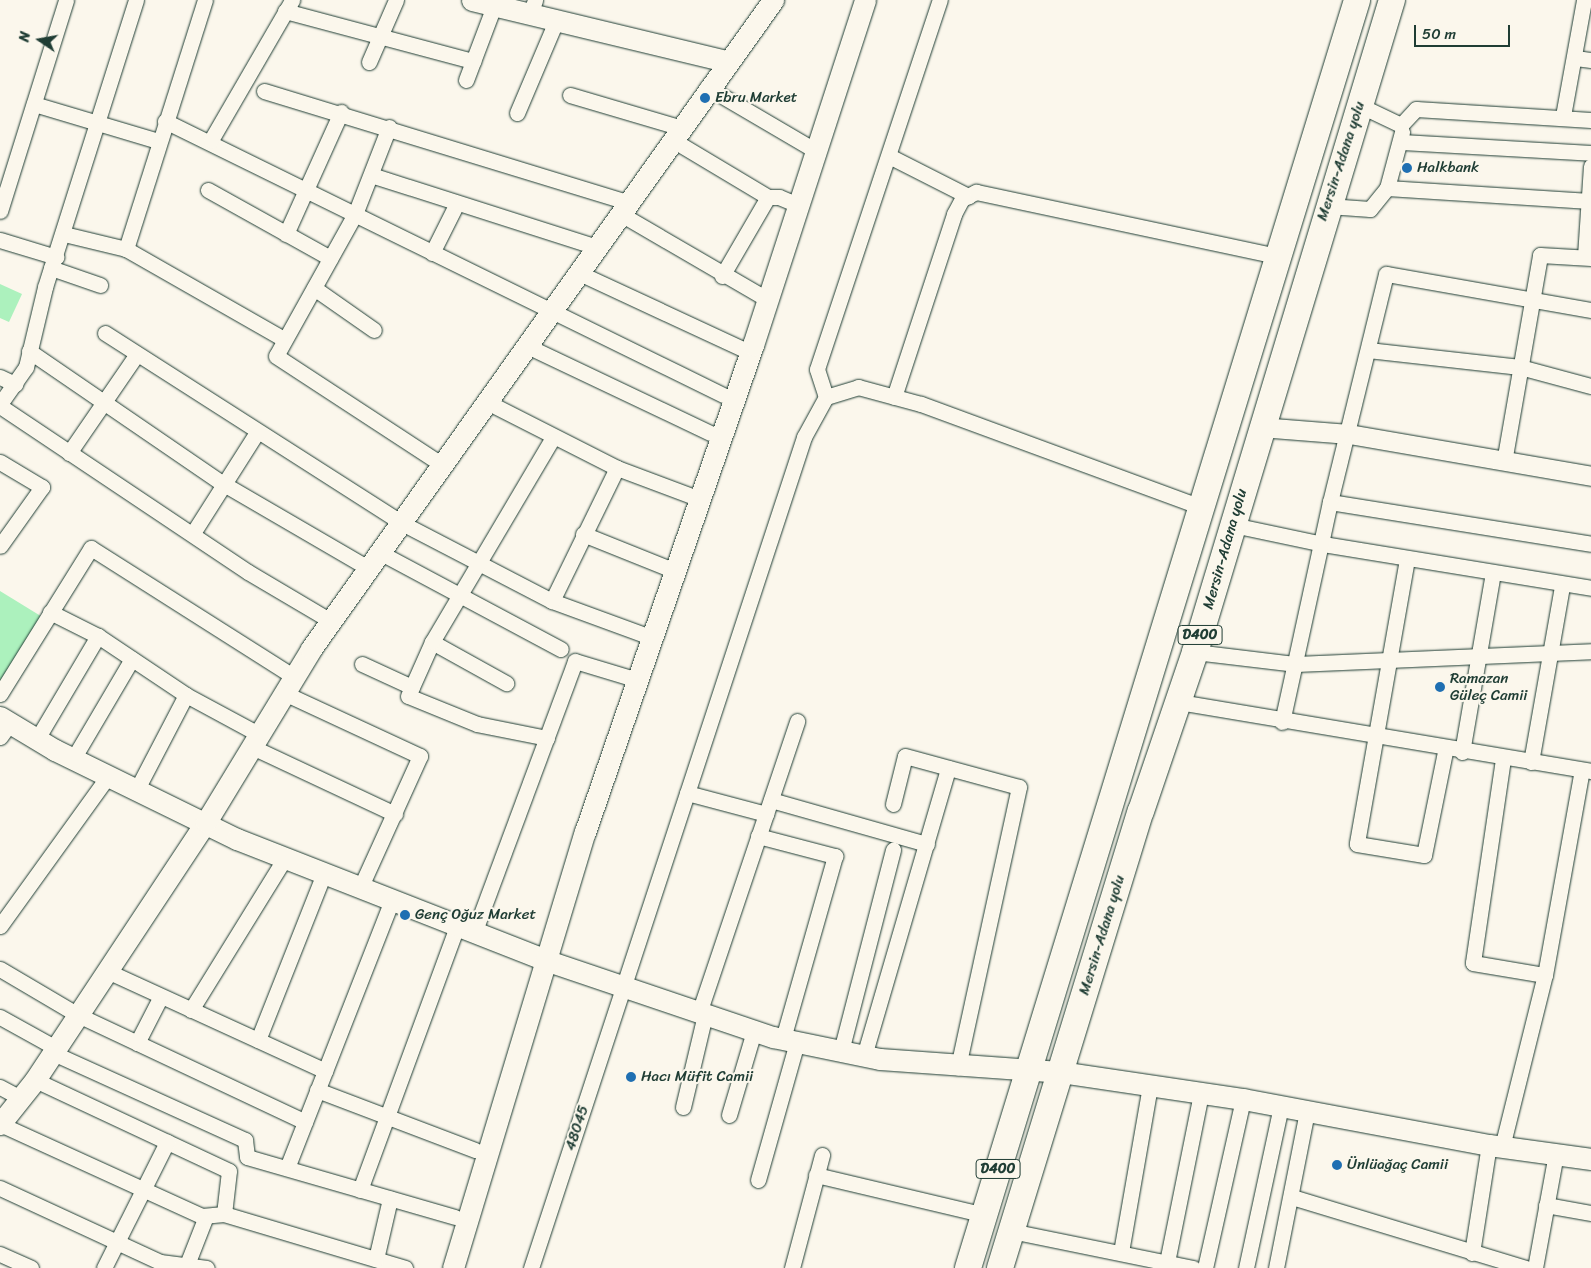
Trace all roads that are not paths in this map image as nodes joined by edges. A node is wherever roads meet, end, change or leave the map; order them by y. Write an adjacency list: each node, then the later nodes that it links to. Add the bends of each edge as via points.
1 (66, 0): 26 (street)
2 (136, 0): 33 (street)
3 (205, 0): 32 (street)
4 (396, 0): 16 (street)
5 (472, 0): 13 (main road)
6 (773, 0): 20 (main road)
7 (866, 0): 40 (main road)
8 (940, 0): 42 (street)
9 (1357, 0): 63 (highway, Mersin-Adana yolu / D400)
10 (1392, 0): 27 (highway, Mersin-Adana yolu / D400)
11 (1584, 0): 17 (street)
12 (289, 6): 16 (street); 37 (street)
13 (494, 6): 14 (main road); 19 (street)
14 (532, 7): 15 (main road)
15 (556, 21): 20 (main road); 29 (street)
16 (379, 39): 19 (street); 21 (street)
17 (1576, 58): 18 (street); 30 (street)
18 (1591, 60)
19 (473, 61): 22 (street)
20 (726, 61): 23 (main road)
21 (369, 62)
22 (466, 80)
23 (708, 87): 36 (main road); 40 (street)
24 (264, 91): 28 (street)
25 (570, 95): 36 (street)
26 (34, 104): 33 (street); 55 (street)
27 (1359, 105): 34 (street); 53 (highway, Mersin-Adana yolu / D400)
28 (341, 112): 35 (street); 46 (street)
29 (517, 114)
30 (1563, 116): 31 (street); 34 (street, via 1416,109)
31 (1591, 120)
32 (165, 121): 37 (street); 38 (street)
33 (98, 122): 38 (street); 57 (street)
34 (1401, 125): 39 (street)
35 (389, 127): 44 (street); 54 (street)
36 (675, 133): 49 (street); 54 (main road)
37 (211, 140): 46 (street)
38 (158, 141): 61 (street)
39 (1402, 142): 41 (street); 45 (street)
40 (816, 151): 52 (main road)
41 (1591, 153)
42 (888, 156): 48 (street); 88 (street, via 817,369)
43 (1591, 166): 50 (street)
44 (371, 175): 51 (street); 56 (street)
45 (1387, 188): 50 (street); 53 (street, via 1370,209)
46 (308, 189): 56 (street); 58 (street)
47 (208, 190): 58 (street)
48 (968, 196): 63 (street, via 976,192); 89 (street, via 954,214)
49 (768, 197): 52 (street, via 779,197); 68 (street)
50 (1590, 202): 64 (street)
51 (457, 203): 60 (street); 62 (street)
52 (798, 205): 71 (main road)
53 (1328, 206): 93 (highway, Mersin-Adana yolu / D400)
54 (623, 207): 60 (main road); 68 (street)
55 (0, 211)
56 (355, 214): 62 (street); 65 (street)
57 (64, 234): 61 (street); 66 (street)
58 (286, 234): 65 (street)
59 (0, 240): 66 (street)
60 (596, 247): 67 (main road)
61 (126, 249): 77 (street)
62 (432, 253): 74 (street)
63 (1278, 256): 107 (highway, Mersin-Adana yolu / D400)
64 (1588, 257): 72 (street, via 1540,254)
65 (330, 258): 70 (street)
66 (54, 263): 69 (street); 80 (street)
67 (577, 272): 74 (main road); 79 (street)
68 (722, 276): 71 (street)
69 (100, 285)
70 (314, 288): 75 (street); 77 (street)
71 (765, 298): 79 (main road); 175 (main road, via 753,345)
72 (1534, 301): 73 (street); 81 (street, via 1386,274); 83 (street)
73 (1591, 310)
74 (548, 312): 78 (main road); 87 (street)
75 (374, 330)
76 (105, 333): 82 (street)
77 (284, 339): 101 (street, via 276,356)
78 (525, 345): 90 (main road); 95 (street)
79 (741, 348): 87 (main road)
80 (29, 350): 85 (street, via 26,367); 92 (street)
81 (1368, 350): 83 (street); 96 (street)
82 (137, 354): 92 (street); 94 (street)
83 (1520, 367): 86 (street); 100 (street)
84 (0, 377): 85 (street)
85 (15, 384): 91 (street)
86 (1591, 386)
87 (723, 395): 95 (main road)
88 (826, 396): 89 (street, via 858,387); 161 (street, 48045, via 804,437)
89 (894, 397): 107 (street)
90 (485, 401): 97 (street); 101 (main road)
91 (0, 405): 98 (street)
92 (103, 405): 98 (street); 104 (street)
93 (1260, 427): 96 (street); 109 (highway, Mersin-Adana yolu / D400)
94 (256, 432): 104 (street); 108 (street)
95 (710, 433): 105 (main road)
96 (1349, 434): 100 (street); 106 (street)
97 (553, 437): 102 (street); 117 (street)
98 (69, 453): 110 (street)
99 (0, 462): 114 (street, via 42,487)
100 (1504, 462): 103 (street)
101 (441, 464): 108 (main road)
102 (617, 468): 105 (street); 111 (street)
103 (1591, 476)
104 (222, 482): 110 (street); 116 (street)
105 (689, 495): 118 (main road)
106 (1330, 502): 112 (street); 113 (street)
107 (1203, 508): 194 (highway, Mersin-Adana yolu / D400)
108 (400, 522): 116 (main road); 117 (street)
109 (1233, 525): 112 (street); 132 (highway, Mersin-Adana yolu / D400)
110 (193, 534): 125 (street)
111 (582, 534): 118 (street); 123 (street)
112 (1324, 544): 115 (street); 137 (street)
113 (1591, 544)
114 (0, 546)
115 (1407, 558): 119 (street); 135 (street)
116 (373, 560): 122 (street); 125 (main road)
117 (479, 560): 122 (street); 123 (street)
118 (665, 567): 126 (main road)
119 (1493, 573): 120 (street); 133 (street)
120 (1562, 586): 121 (street); 130 (street)
121 (1591, 588)
122 (459, 594): 128 (street); 129 (street)
123 (552, 601): 126 (street)
124 (50, 612): 127 (street); 140 (street, via 91,548); 142 (street)
125 (331, 621): 140 (main road)
126 (642, 634): 138 (main road)
127 (98, 636): 134 (street); 150 (street)
128 (432, 642): 139 (street); 141 (street)
129 (561, 649)
130 (1551, 651): 131 (street); 133 (street); 156 (street)
131 (1591, 651)
132 (1195, 652): 137 (street); 144 (highway, Mersin-Adana yolu / D400)
133 (1478, 656): 135 (street); 153 (street)
134 (132, 659): 143 (street); 154 (street)
135 (1388, 661): 137 (street); 149 (street)
136 (362, 664): 141 (street)
137 (1296, 664): 146 (street)
138 (628, 677): 148 (street, via 575,661); 175 (main road)
139 (506, 684)
140 (289, 685): 151 (main road); 164 (street, via 420,756)
141 (412, 687): 148 (street, via 408,696 477,724)
142 (0, 694)
143 (186, 696): 151 (street); 160 (street)
144 (1179, 702): 146 (street); 195 (highway, Mersin-Adana yolu / D400)
145 (797, 721): 163 (street)
146 (1282, 722): 149 (street)
147 (3, 726): 150 (main road)
148 (547, 738): 174 (street)
149 (1377, 738): 152 (street); 152 (street, via 1357,844 1424,855)
150 (37, 739): 154 (main road)
151 (256, 741): 164 (street); 165 (main road)
152 (1446, 747): 153 (street)
153 (1462, 752): 155 (street)
154 (72, 758): 159 (main road)
155 (1503, 759): 156 (street); 178 (street, via 1473,963)
156 (1531, 762): 158 (street)
157 (948, 768): 162 (street, via 905,756); 167 (street); 192 (street, via 1019,787)
158 (1586, 771): 178 (street)
159 (109, 775): 160 (main road); 173 (street)
160 (137, 789): 165 (main road)
161 (688, 793): 163 (street); 179 (street, 48045)
162 (894, 804)
163 (768, 807): 166 (street); 167 (street)
164 (395, 814): 171 (street)
165 (206, 822): 169 (main road); 177 (main road)
166 (758, 836): 182 (street); 187 (street, via 834,856)
167 (927, 844): 191 (street)
168 (893, 850): 190 (street)
169 (285, 858): 170 (main road); 181 (street)
170 (324, 873): 171 (main road); 186 (street)
171 (360, 888): 172 (main road)
172 (392, 900): 174 (main road); 193 (street)
173 (0, 926)
174 (466, 929): 175 (main road); 207 (street)
175 (538, 958): 179 (main road); 212 (main road); 243 (main road)
176 (0, 969): 183 (street)
177 (108, 971): 180 (street); 183 (main road)
178 (1546, 975): 211 (street)
179 (624, 988): 182 (main road); 244 (street, 48045)
180 (160, 998): 181 (street); 188 (street)
181 (191, 1010): 186 (street)
182 (702, 1014): 185 (main road); 204 (street)
183 (78, 1015): 188 (street); 189 (main road)
184 (0, 1017): 189 (street)
185 (754, 1031): 187 (main road); 206 (street)
186 (258, 1040): 193 (street)
187 (790, 1041): 190 (main road); 218 (street)
188 (137, 1043): 208 (street)
189 (55, 1051): 196 (main road); 216 (street, via 245,1140 247,1157)
190 (841, 1051): 191 (main road)
191 (864, 1056): 192 (main road)
192 (958, 1067): 194 (main road)
193 (325, 1071): 199 (street)
194 (1028, 1071): 195 (main road); 227 (highway, Mersin-Adana yolu / D400)
195 (1060, 1072): 197 (main road); 230 (highway, Mersin-Adana yolu / D400)
196 (35, 1080): 201 (main road); 210 (street)
197 (1150, 1085): 200 (main road); 232 (street)
198 (0, 1087): 201 (street)
199 (318, 1090): 207 (street); 208 (street)
200 (1201, 1093): 202 (main road); 236 (street)
201 (21, 1098): 209 (main road)
202 (1243, 1099): 203 (main road); 249 (street)
203 (1281, 1106): 205 (main road); 250 (street)
204 (683, 1107)
205 (1307, 1112): 211 (main road); 222 (street)
206 (729, 1115)
207 (387, 1116): 212 (street); 221 (street)
208 (305, 1122): 216 (street)
209 (0, 1124): 220 (street)
210 (167, 1142): 220 (street); 226 (street, via 229,1171)
211 (1496, 1146): 213 (main road); 233 (street)
212 (475, 1150): 229 (main road)
213 (1556, 1154): 215 (main road); 224 (street)
214 (822, 1155): 217 (street)
215 (1591, 1158)
216 (287, 1168): 221 (street)
217 (816, 1175): 227 (street); 245 (street)
218 (758, 1180)
219 (0, 1188): 231 (street)
220 (142, 1189): 228 (street); 231 (street)
221 (360, 1190): 223 (street)
222 (1292, 1197): 233 (street); 251 (street)
223 (390, 1199): 229 (street); 235 (street)
224 (1546, 1205): 225 (street); 253 (street)
225 (1591, 1213)
226 (224, 1214): 228 (street); 235 (street)
227 (985, 1215): 246 (highway, Mersin-Adana yolu / D400)
228 (206, 1216): 237 (street)
229 (455, 1217): 242 (main road)
230 (1011, 1231): 232 (street); 247 (highway, Mersin-Adana yolu / D400)
231 (117, 1241): 237 (street, via 160,1262); 239 (street)
232 (1121, 1252): 236 (street)
233 (1472, 1253): 252 (street)
234 (0, 1254): 238 (street)
235 (376, 1259): 241 (street)
236 (1166, 1262): 248 (street)
237 (183, 1264): 240 (street)
238 (31, 1268)
239 (104, 1268)
240 (207, 1268)
241 (405, 1268)
242 (440, 1268)
243 (453, 1268)
244 (531, 1268)
245 (792, 1268)
246 (968, 1268)
247 (1000, 1268)
248 (1193, 1268)
249 (1205, 1268)
250 (1246, 1268)
251 (1276, 1268)
252 (1525, 1268)
253 (1535, 1268)

